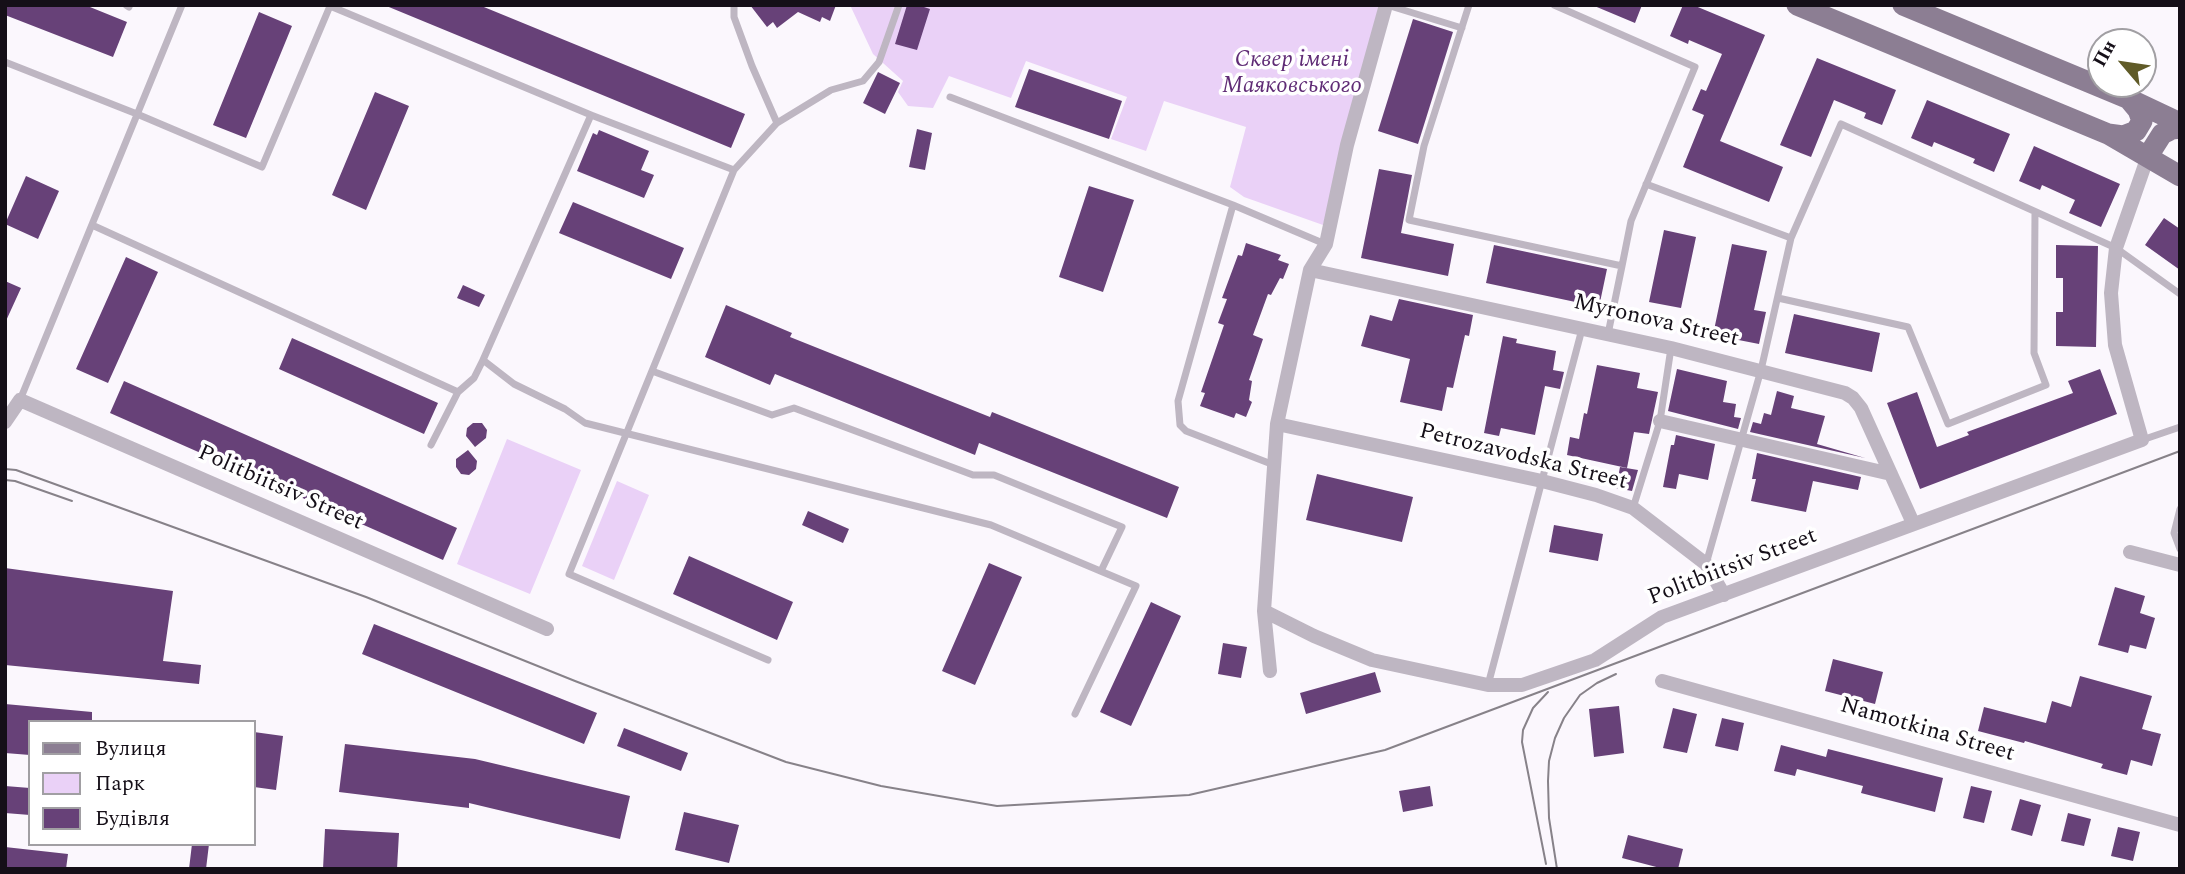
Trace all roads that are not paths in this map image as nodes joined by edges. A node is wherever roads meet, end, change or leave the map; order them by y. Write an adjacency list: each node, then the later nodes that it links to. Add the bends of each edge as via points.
1 (181, 5): 15 (lane)
2 (734, 5): 17 (lane, via 734,17)
3 (899, 5): 17 (lane, via 879,62 863,81 831,90)
4 (1387, 5): 10 (lane); 28 (street)
5 (1469, 5): 10 (lane)
6 (1554, 5): 23 (lane, via 1695,67)
7 (1797, 5): 19 (main road)
8 (1903, 5): 12 (main road)
9 (329, 6): 15 (lane, via 262,167); 16 (lane)
10 (1462, 28): 30 (lane, via 1424,146 1409,220)
11 (5, 62): 15 (lane)
12 (2087, 81)
13 (950, 97): 24 (lane)
14 (2127, 98): 18 (main road); 19 (main road, via 2142,121 2136,131 2123,136)
15 (137, 114): 26 (lane)
16 (591, 116): 21 (lane); 37 (lane)
17 (777, 123): 21 (lane)
18 (2180, 125): 20 (main road, via 2162,134)
19 (2108, 134): 20 (main road)
20 (2148, 156): 22 (main road); 29 (street)
21 (734, 170): 39 (lane)
22 (2180, 176)
23 (1646, 184): 27 (lane); 30 (lane)
24 (1233, 205): 28 (lane); 50 (lane, via 1178,401 1180,425)
25 (2035, 212): 27 (lane, via 1841,124); 29 (lane); 33 (lane, via 2034,353 2046,385 1948,424 1908,327)
26 (92, 225): 40 (lane); 41 (lane)
27 (1791, 237): 33 (lane)
28 (1326, 244): 31 (street)
29 (2116, 248): 32 (lane); 48 (street, via 2111,293 2115,345)
30 (1622, 266): 35 (lane)
31 (1310, 270): 34 (street, Myronova Street); 44 (street)
32 (2180, 294)
33 (1778, 298): 38 (lane)
34 (1582, 329): 35 (street, Myronova Street); 52 (lane)
35 (1608, 335): 36 (street, Myronova Street)
36 (1671, 348): 38 (street, Myronova Street); 42 (lane)
37 (483, 360): 40 (lane, via 474,378); 46 (lane, via 514,384 586,423)
38 (1761, 370): 47 (lane); 51 (street, Myronova Street, via 1853,398)
39 (652, 371): 46 (lane); 60 (lane, via 772,415 794,408 973,475 993,475 1122,527)
40 (458, 392): 49 (lane)
41 (20, 400): 43 (street); 63 (street, Politbiitsiv Street)
42 (1660, 421): 47 (street); 53 (lane)
43 (5, 422)
44 (1278, 424): 50 (street); 52 (street, Petrozavodska Street)
45 (2180, 427): 48 (lane)
46 (626, 435): 60 (lane, via 991,525); 64 (lane, via 569,574)
47 (1741, 439): 51 (street); 58 (lane)
48 (2142, 440): 55 (street, Politbiitsiv Street)
49 (431, 445)
50 (1274, 464): 62 (street)
51 (1891, 474): 55 (street, Myronova Street)
52 (1542, 481): 53 (street, Petrozavodska Street); 67 (lane)
53 (1633, 508): 58 (street, Petrozavodska Street)
54 (2180, 509): 56 (lane, via 2174,533)
55 (1913, 523): 61 (street, Politbiitsiv Street)
56 (2180, 549)
57 (2130, 552): 59 (street)
58 (1706, 564): 61 (street, Petrozavodska Street)
59 (2180, 565)
60 (1101, 571): 68 (lane, via 1136,586)
61 (1724, 595): 67 (street, Politbiitsiv Street, via 1662,617 1595,660 1522,685)
62 (1264, 611): 65 (street); 67 (street, Politbiitsiv Street, via 1372,660)
63 (547, 629)
64 (768, 660)
65 (1270, 671)
66 (1662, 681): 69 (street, Namotkina Street)
67 (1488, 685)
68 (1075, 714)
69 (2180, 825)

